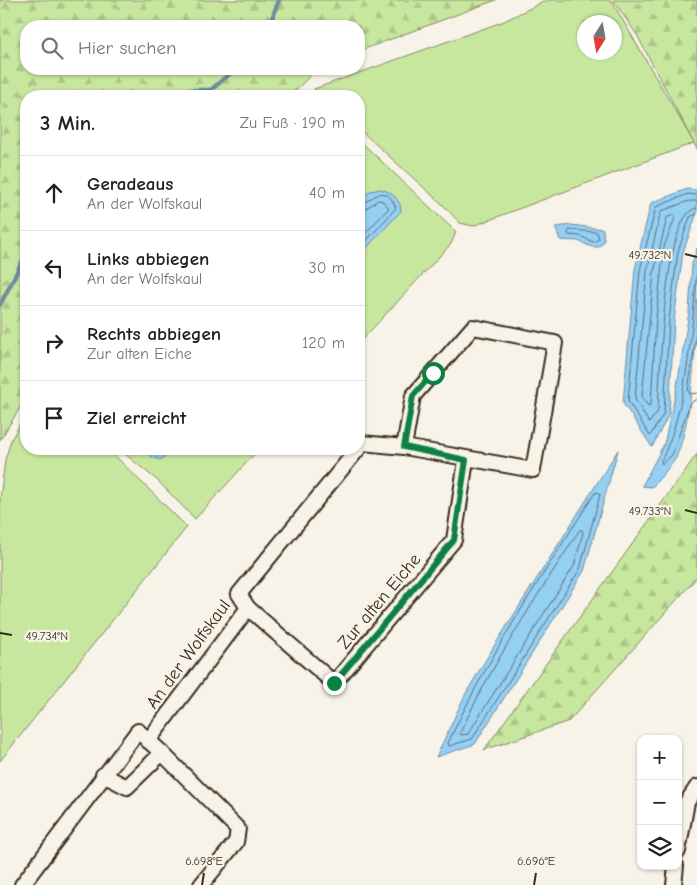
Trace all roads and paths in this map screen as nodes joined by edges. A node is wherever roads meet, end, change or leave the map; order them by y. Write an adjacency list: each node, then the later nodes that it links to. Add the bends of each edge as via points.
1 (365, 443): 2 (street, An der Wolfskaul)
2 (404, 447): 4 (street, An der Wolfskaul); 4 (street, An der Wolfskaul, via 413,396 473,327 555,343 533,470)
3 (352, 455): 5 (street, An der Wolfskaul, via 239,594)
4 (466, 460): 5 (street, Zur alten Eiche, via 454,540 334,683)
5 (248, 608): 6 (street, An der Wolfskaul)
6 (148, 741): 7 (street); 8 (street, via 138,731)
7 (162, 753): 8 (street, via 127,787); 13 (street, via 238,829 236,842)
8 (103, 775): 12 (street)
9 (697, 787): 10 (street, via 687,802)
10 (682, 829)
11 (676, 870): 14 (street)
12 (22, 885)
13 (201, 885)
14 (674, 885)

